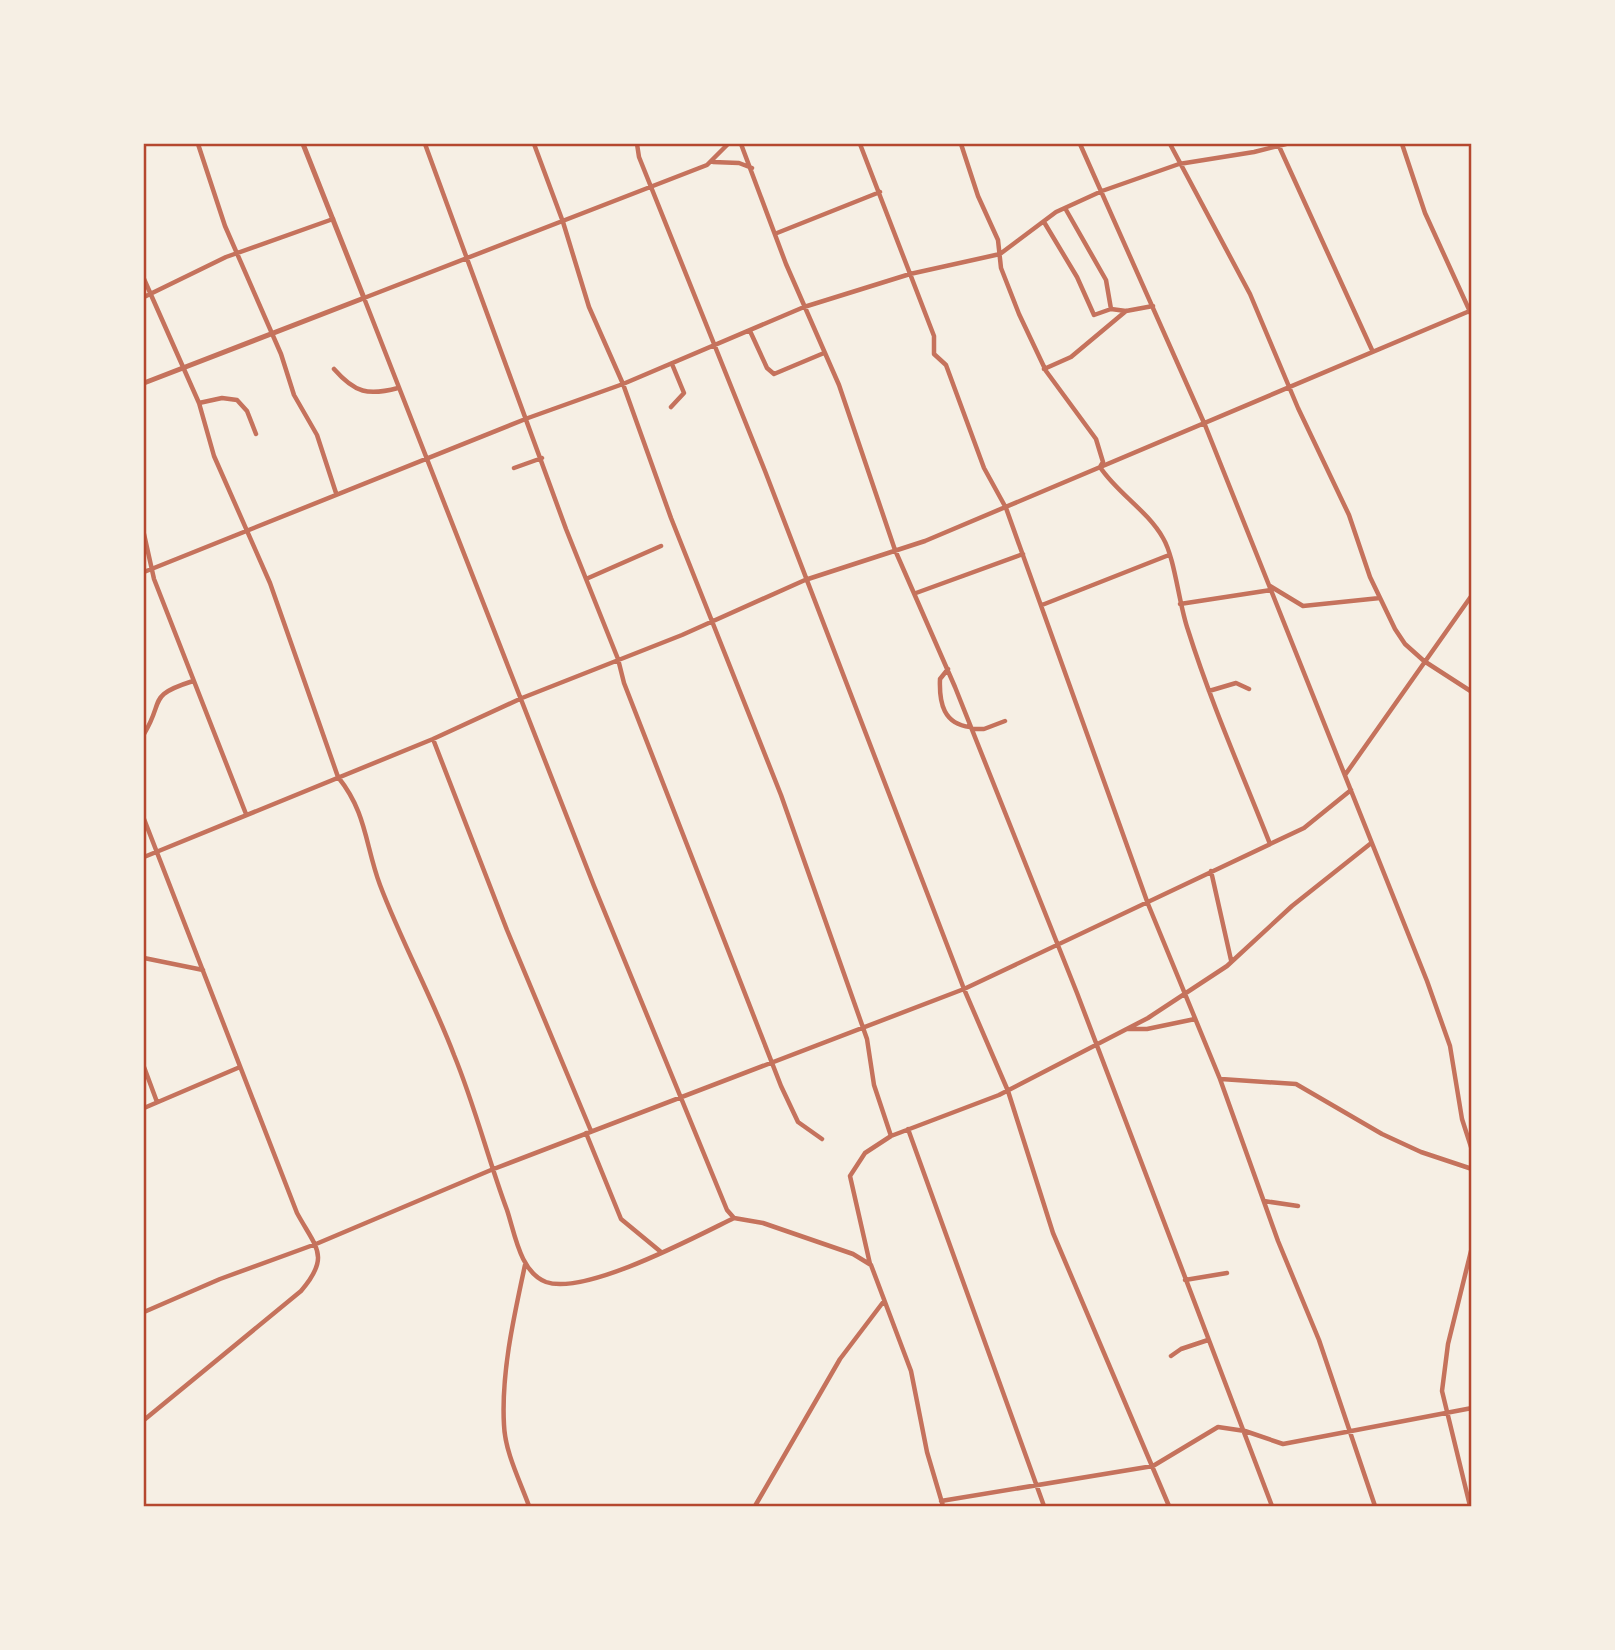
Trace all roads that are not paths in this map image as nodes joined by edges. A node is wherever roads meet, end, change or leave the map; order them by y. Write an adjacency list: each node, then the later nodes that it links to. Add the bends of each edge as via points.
1 (198, 144): 26 (street)
2 (303, 144): 22 (street)
3 (425, 144): 28 (street)
4 (534, 144): 23 (street)
5 (637, 144): 18 (street)
6 (728, 144): 15 (street)
7 (741, 144): 17 (street)
8 (860, 144): 20 (street)
9 (961, 144): 27 (street)
10 (1080, 144): 19 (street)
11 (1170, 144): 16 (street)
12 (1286, 144): 14 (street)
13 (1402, 144): 38 (street, via 1425,214)
14 (1278, 145): 16 (street); 42 (street)
15 (712, 162): 17 (street); 18 (street)
16 (1179, 164): 19 (street); 51 (street, via 1250,294)
17 (751, 168): 25 (street)
18 (651, 187): 23 (street); 41 (street)
19 (1102, 191): 21 (street); 34 (street)
20 (880, 192): 25 (street); 29 (street)
21 (1065, 208): 24 (street); 36 (street, via 1106,280)
22 (332, 219): 26 (street); 33 (street)
23 (563, 222): 28 (street); 49 (street, via 589,307)
24 (1044, 222): 27 (street); 36 (street, via 1094,315)
25 (776, 233): 35 (street)
26 (237, 254): 31 (street); 40 (street)
27 (1000, 254): 29 (street); 47 (street, via 1008,286)
28 (467, 257): 33 (street); 54 (street)
29 (909, 274): 35 (street); 62 (street, via 934,336 934,354 946,365 984,468)
30 (144, 279): 31 (street)
31 (150, 295): 32 (street); 45 (street)
32 (144, 298)
33 (363, 298): 40 (street); 50 (street)
34 (1153, 306): 37 (street); 55 (street)
35 (804, 307): 39 (street); 43 (street)
36 (1111, 309): 37 (street)
37 (1126, 311): 47 (street, via 1080,351)
38 (1471, 312): 42 (street)
39 (750, 331): 41 (street); 43 (street, via 774,374)
40 (271, 332): 45 (street); 61 (street, via 294,395 317,435)
41 (716, 346): 44 (street); 72 (street)
42 (1372, 350): 51 (street)
43 (824, 352): 66 (street)
44 (672, 364): 49 (street); 53 (street, via 684,393)
45 (184, 368): 48 (street); 52 (street)
46 (334, 369): 50 (street, via 352,388 364,393)
47 (1044, 369): 59 (street, via 1096,439 1103,462)
48 (144, 383)
49 (623, 384): 54 (street); 79 (street)
50 (398, 388): 57 (street)
51 (1292, 388): 55 (street); 76 (street)
52 (199, 402): 56 (street, via 237,400); 63 (street, via 214,456)
53 (671, 407)
54 (528, 418): 57 (street); 58 (street)
55 (1205, 425): 59 (street); 73 (street)
56 (256, 434)
57 (426, 458): 61 (street); 87 (street)
58 (542, 458): 60 (street); 71 (street)
59 (1100, 467): 62 (street); 68 (street, via 1159,532)
60 (514, 468)
61 (336, 493): 63 (street)
62 (1006, 508): 66 (street); 67 (street)
63 (247, 530): 69 (street); 93 (street)
64 (144, 534): 69 (street)
65 (661, 546): 71 (street)
66 (895, 550): 72 (street); 74 (street)
67 (1023, 554): 74 (street); 78 (street)
68 (1169, 555): 77 (street); 78 (street)
69 (151, 569): 70 (street); 83 (street)
70 (144, 572)
71 (586, 579): 80 (street)
72 (805, 580): 79 (street); 107 (street)
73 (1270, 588): 76 (street, via 1303,606); 77 (street); 92 (street)
74 (916, 593): 82 (street)
75 (1472, 595): 81 (street)
76 (1380, 598): 81 (street, via 1399,636)
77 (1180, 604): 85 (street)
78 (1042, 605): 102 (street)
79 (712, 622): 80 (street); 110 (street, via 781,795)
80 (618, 659): 87 (street); 113 (street)
81 (1423, 661): 86 (street); 92 (street)
82 (948, 669): 89 (street); 89 (street, via 940,679 944,712 953,723)
83 (193, 681): 90 (street, via 171,687 160,696); 95 (street)
84 (1249, 689): 85 (street, via 1236,683)
85 (1209, 691): 97 (street)
86 (1472, 692)
87 (522, 698): 91 (street); 118 (street, via 594,886)
88 (1005, 721): 89 (street, via 984,729)
89 (971, 728): 103 (street)
90 (144, 734)
91 (433, 739): 93 (street); 122 (street)
92 (1345, 776): 94 (street)
93 (338, 777): 95 (street); 127 (street, via 354,800 383,892 454,1054)
94 (1351, 790): 97 (street, via 1315,821); 98 (street)
95 (246, 814): 99 (street)
96 (144, 819): 99 (street)
97 (1270, 844): 101 (street)
98 (1371, 844): 105 (street); 125 (street, via 1448,1040)
99 (156, 851): 100 (street); 106 (street)
100 (144, 857)
101 (1212, 871): 102 (street); 105 (street)
102 (1148, 904): 103 (street); 108 (street)
103 (1058, 945): 107 (street); 112 (street)
104 (144, 958): 106 (street)
105 (1231, 960): 108 (street)
106 (202, 970): 115 (street)
107 (964, 989): 110 (street); 117 (street)
108 (1184, 994): 109 (street); 111 (street)
109 (1195, 1019): 111 (street); 116 (street)
110 (862, 1026): 113 (street); 123 (street)
111 (1123, 1029): 112 (street)
112 (1097, 1043): 117 (street); 137 (street)
113 (771, 1061): 118 (street); 124 (street, via 798,1122)
114 (144, 1067): 119 (street)
115 (240, 1067): 119 (street); 131 (street, via 297,1213)
116 (1220, 1079): 126 (street, via 1296,1084 1420,1152); 128 (street)
117 (1008, 1091): 121 (street); 147 (street, via 1054,1233)
118 (683, 1097): 122 (street); 130 (street)
119 (157, 1102): 120 (street)
120 (144, 1108)
121 (908, 1129): 123 (street); 148 (street)
122 (588, 1132): 127 (street); 133 (street, via 621,1219)
123 (891, 1136): 135 (street, via 865,1153 850,1176)
124 (822, 1139)
125 (1472, 1150)
126 (1472, 1169)
127 (491, 1170): 131 (street); 134 (street)
128 (1264, 1201): 129 (street); 146 (street)
129 (1298, 1206)
130 (734, 1218): 133 (street); 135 (street, via 763,1223 853,1254)
131 (316, 1244): 139 (street); 144 (street, via 318,1266 301,1291)
132 (1472, 1247): 143 (street, via 1443,1373)
133 (661, 1252): 134 (street, via 606,1276 555,1284 537,1277)
134 (525, 1263): 150 (street, via 503,1412 509,1453)
135 (871, 1265): 138 (street)
136 (1227, 1273): 137 (street)
137 (1185, 1280): 140 (street)
138 (884, 1301): 149 (street, via 911,1371); 151 (street, via 840,1359)
139 (144, 1312)
140 (1208, 1340): 141 (street); 145 (street)
141 (1171, 1356)
142 (1472, 1408): 143 (street)
143 (1446, 1413): 146 (street); 156 (street)
144 (144, 1420)
145 (1245, 1431): 146 (street, via 1283,1444); 147 (street, via 1218,1427); 154 (street)
146 (1350, 1433): 155 (street)
147 (1153, 1466): 148 (street); 153 (street)
148 (1035, 1484): 149 (street); 152 (street)
149 (942, 1504)
150 (529, 1507)
151 (755, 1507)
152 (1044, 1507)
153 (1169, 1507)
154 (1272, 1507)
155 (1375, 1507)
156 (1470, 1507)

